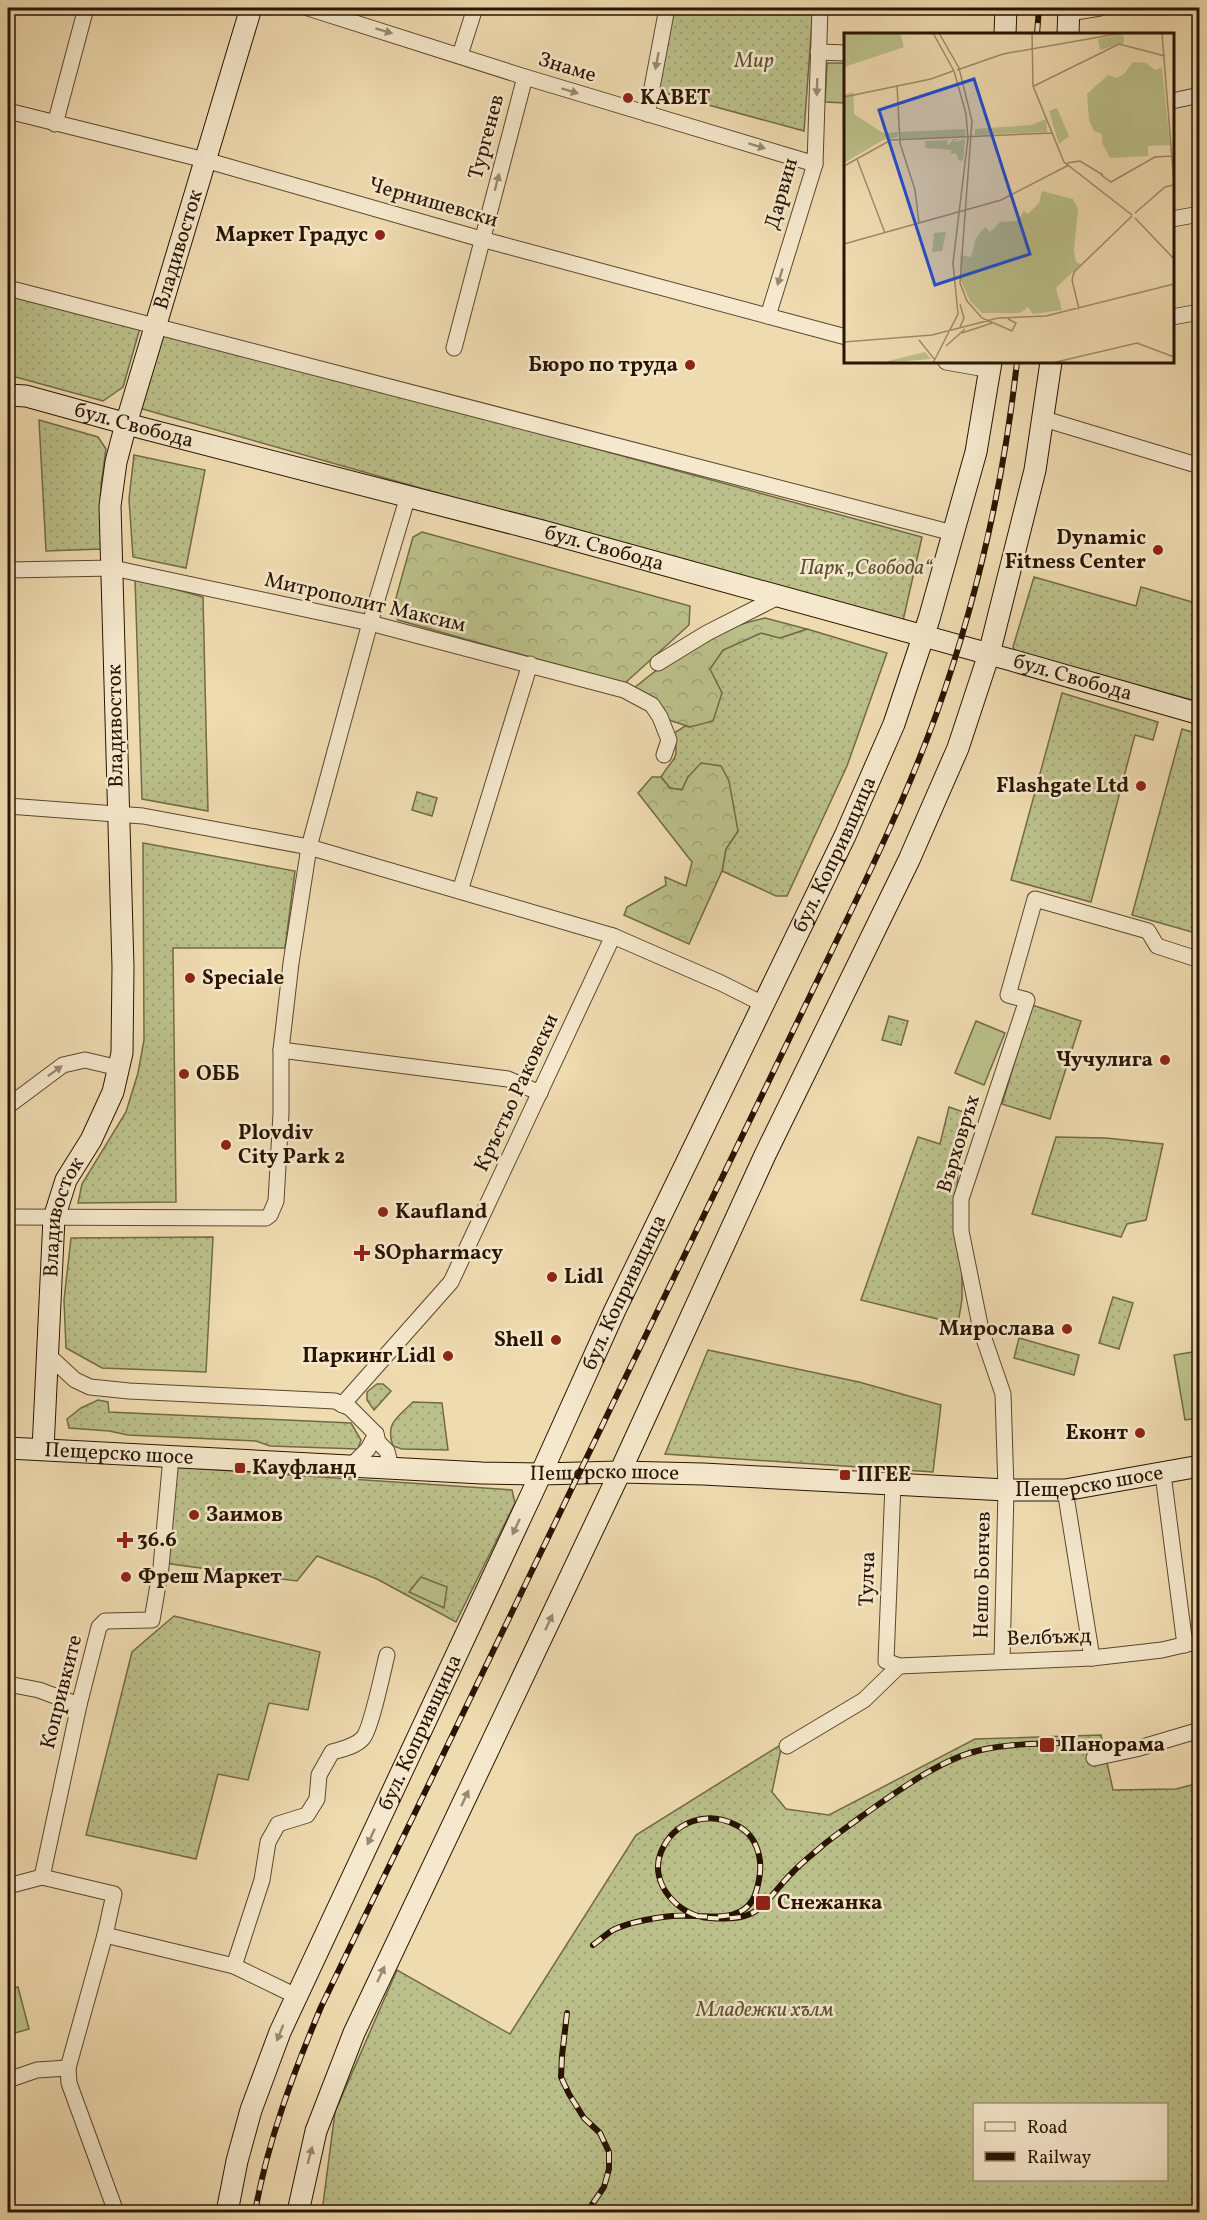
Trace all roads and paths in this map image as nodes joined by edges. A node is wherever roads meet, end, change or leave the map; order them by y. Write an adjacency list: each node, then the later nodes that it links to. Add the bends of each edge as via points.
1 (87, 8): 20 (street)
2 (251, 8): 21 (main road, Владивосток)
3 (308, 8): 14 (street, Знаме, one-way to 14)
4 (475, 8): 14 (street)
5 (667, 8): 19 (street, one-way to 19)
6 (820, 8): 12 (street, Дарвин)
7 (1006, 8): 10 (main road)
8 (1100, 8): 9 (street)
9 (1069, 10): 11 (main road)
10 (1005, 33)
11 (1068, 33)
12 (818, 52): 13 (street); 22 (street, Дарвин, one-way to 22)
13 (844, 53)
14 (460, 55): 15 (street, Знаме)
15 (525, 77): 19 (street, Знаме, one-way to 19); 25 (street, Тургенев, one-way to 15)
16 (1200, 95): 17 (street)
17 (1174, 101)
18 (8, 111): 20 (street, Чернишевски)
19 (647, 114): 22 (street, Знаме, one-way to 22)
20 (55, 124): 21 (street, Чернишевски)
21 (205, 160): 25 (street, Чернишевски); 30 (main road, Владивосток)
22 (815, 164): 28 (street, Дарвин, one-way to 28)
23 (1200, 214): 24 (street)
24 (1174, 219)
25 (481, 239): 28 (street, Чернишевски); 32 (street, Тургенев)
26 (8, 288): 30 (street)
27 (1200, 312): 29 (street)
28 (768, 316): 31 (street, Чернишевски)
29 (1174, 317)
30 (154, 326): 38 (main road, Владивосток); 41 (street)
31 (844, 336)
32 (454, 348)
33 (957, 363): 35 (street)
34 (1051, 363): 37 (main road)
35 (991, 366): 41 (main road, бул. Копривщица, via 976,452)
36 (8, 395): 38 (main road, бул. Свобода, via 26,396)
37 (1044, 419): 39 (street); 47 (main road)
38 (126, 424): 40 (main road, бул. Свобода); 42 (main road, Владивосток, via 110,506)
39 (1200, 466)
40 (408, 496): 44 (main road, бул. Свобода); 45 (street)
41 (954, 533): 46 (main road, бул. Копривщица)
42 (113, 568): 43 (street, Митрополит Максим); 45 (street, Митрополит Максим); 53 (main road, Владивосток)
43 (8, 570)
44 (778, 597): 46 (main road, бул. Свобода); 48 (street)
45 (370, 623): 49 (street, Митрополит Максим); 54 (street)
46 (924, 637): 47 (main road, бул. Свобода); 58 (main road, бул. Копривщица, via 873,772)
47 (989, 654): 50 (main road, бул. Свобода); 74 (main road, via 958,748 932,810 765,1155)
48 (658, 663)
49 (530, 664): 51 (street, Митрополит Максим, via 624,690 652,705 669,740); 55 (street)
50 (1200, 714)
51 (664, 755)
52 (8, 806): 53 (street)
53 (117, 814): 54 (street); 60 (main road, Владивосток, via 123,967)
54 (309, 847): 55 (street); 59 (street)
55 (460, 891): 56 (street)
56 (613, 936): 58 (street); 61 (street, Кръстьо Раковски)
57 (1200, 960): 78 (street, Върховръх, via 1157,946 1148,931 1035,899 1008,994 1027,1000 961,1200 961,1231 981,1330 1003,1394)
58 (763, 1004): 75 (main road, бул. Копривщица)
59 (281, 1050): 61 (street, via 508,1079); 64 (street, via 276,1201 266,1218)
60 (119, 1068): 62 (street, one-way to 60, via 63,1065 85,1060); 64 (main road, Владивосток, via 113,1092 91,1140 66,1180)
61 (540, 1093): 66 (street, Кръстьо Раковски, via 451,1282)
62 (8, 1106)
63 (8, 1217): 64 (street)
64 (54, 1218): 65 (main road, Владивосток)
65 (48, 1355): 66 (street, via 75,1380 90,1387 335,1401); 69 (main road, Владивосток)
66 (342, 1405): 67 (street)
67 (376, 1434): 71 (street); 73 (street)
68 (8, 1448): 69 (main road, Пещерско шосе)
69 (43, 1449): 70 (main road, Пещерско шосе)
70 (171, 1456): 71 (main road, Пещерско шосе); 86 (street, Копривките, via 152,1620 105,1621 99,1627)
71 (352, 1465): 73 (main road, Пещерско шосе)
72 (1200, 1466): 76 (main road, Пещерско шосе)
73 (391, 1467): 75 (main road, Пещерско шосе)
74 (620, 1472): 75 (main road, Пещерско шосе); 77 (main road, Пещерско шосе); 99 (main road, one-way to 74, via 316,2131 354,2032)
75 (541, 1474): 94 (main road, бул. Копривщица, one-way to 94)
76 (1163, 1474): 79 (main road, Пещерско шосе); 80 (street)
77 (892, 1484): 78 (main road, Пещерско шосе); 84 (street, Тулча, via 886,1661)
78 (1006, 1490): 79 (main road, Пещерско шосе); 83 (street, Нешо Бончев)
79 (1065, 1490): 82 (street)
80 (1192, 1643): 82 (street, Велбъжд)
81 (387, 1655): 93 (street, via 363,1738 332,1752 319,1775 317,1799 307,1815 278,1824 267,1842 262,1880)
82 (1092, 1658): 83 (street, Велбъжд)
83 (1002, 1661): 84 (street, Велбъжд)
84 (899, 1666): 88 (street, via 864,1700)
85 (8, 1684): 86 (street, via 39,1690)
86 (79, 1705): 90 (street, Копривките)
87 (1200, 1730): 89 (street)
88 (787, 1746)
89 (1094, 1758)
90 (42, 1877): 91 (street); 92 (street, via 114,1894)
91 (8, 1886)
92 (105, 1935): 93 (street); 95 (street)
93 (234, 1966): 94 (street)
94 (296, 1996): 98 (main road, бул. Копривщица, one-way to 98, via 251,2110)
95 (68, 2068): 96 (street, via 37,2070); 97 (street, via 69,2083)
96 (8, 2080)
97 (116, 2212)
98 (227, 2212)
99 (298, 2212)

